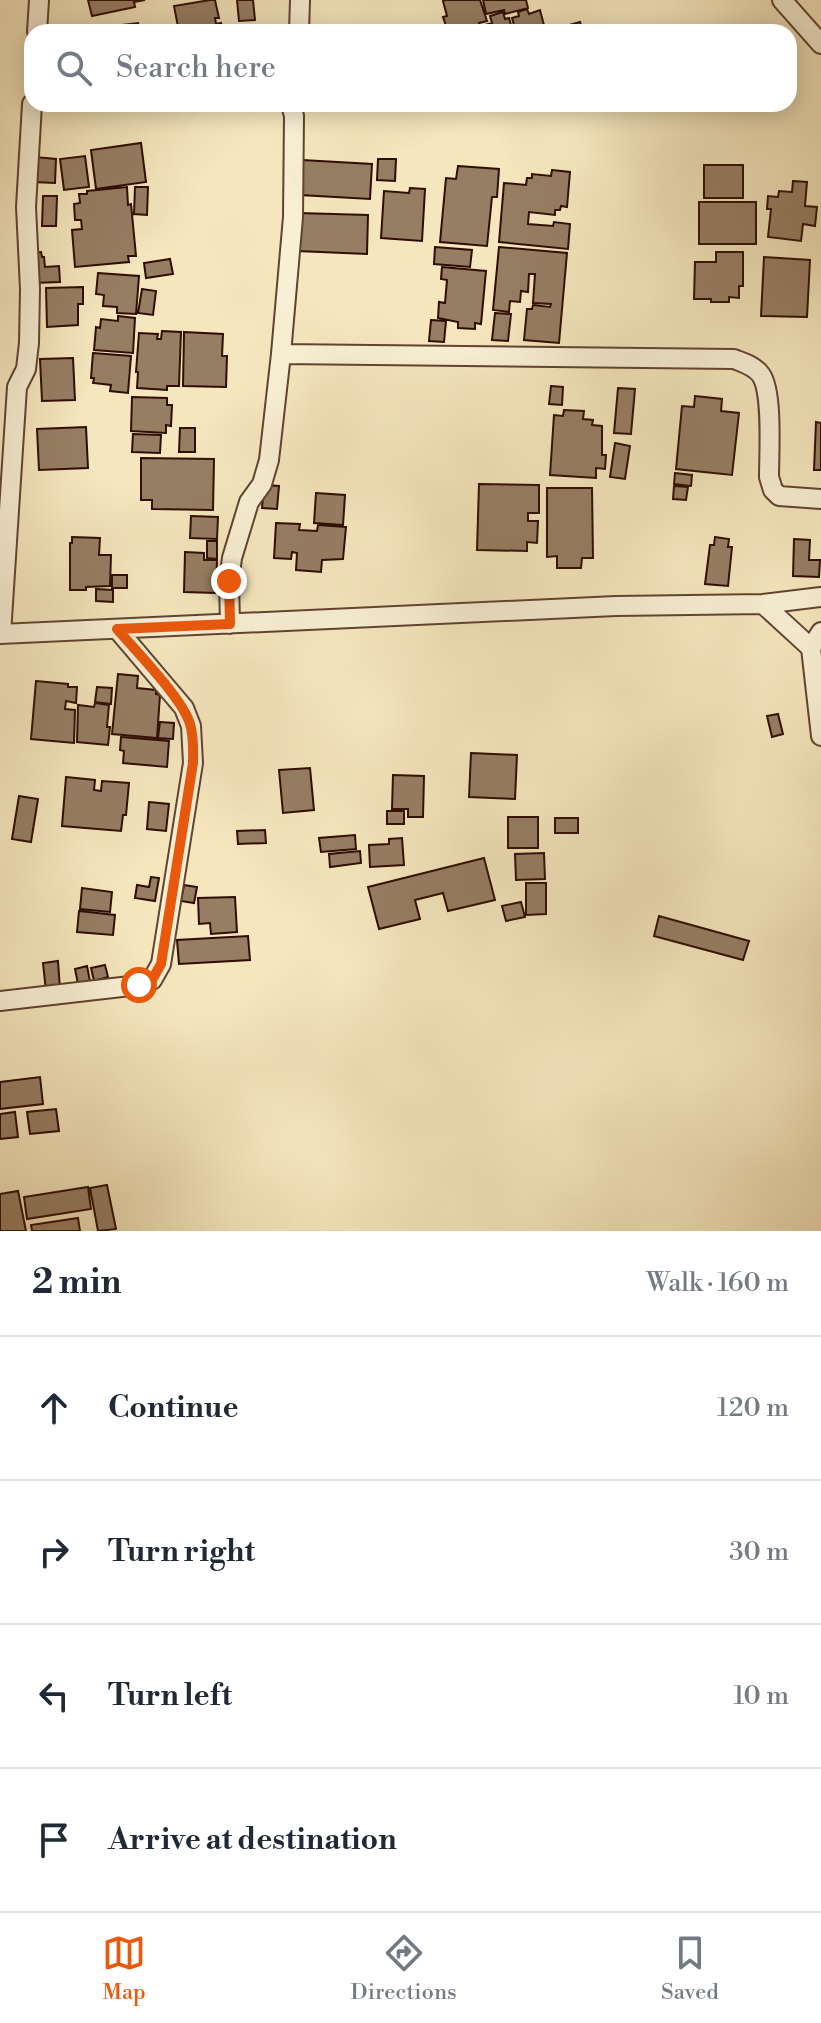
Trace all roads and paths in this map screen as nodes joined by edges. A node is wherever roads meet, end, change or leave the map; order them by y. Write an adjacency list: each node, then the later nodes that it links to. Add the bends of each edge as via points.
1 (39, 0): 4 (street)
2 (300, 0): 5 (street)
3 (782, 0): 6 (street)
4 (38, 24)
5 (300, 24)
6 (821, 44)
7 (32, 112): 16 (street, via 26,207 29,343 17,387)
8 (293, 112): 9 (street, via 293,217)
9 (281, 354): 10 (street, via 734,359 761,374 768,390 773,490 779,496); 13 (street, via 269,460 232,558)
10 (821, 499)
11 (821, 597): 12 (street)
12 (763, 604): 13 (street); 17 (street)
13 (230, 624): 14 (street)
14 (117, 629): 16 (street); 19 (street, via 184,708 191,726 193,763 161,964 152,980 139,985)
15 (821, 632): 17 (street)
16 (1, 634)
17 (811, 648): 18 (street)
18 (821, 736)
19 (0, 1001)

